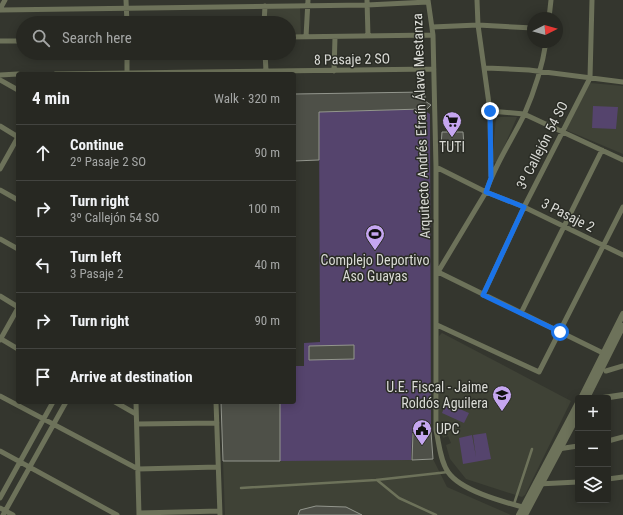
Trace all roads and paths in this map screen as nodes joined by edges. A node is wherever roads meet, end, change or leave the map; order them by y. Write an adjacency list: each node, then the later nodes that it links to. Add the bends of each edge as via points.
1 (5, 0): 13 (street)
2 (126, 0): 12 (street)
3 (229, 0): 10 (street)
4 (477, 0): 17 (street)
5 (551, 0): 14 (street)
6 (592, 0): 39 (street, 3º Callejón 54 SO)
7 (428, 1): 9 (street); 18 (street, Arquitecto Andrés Efraín Álava Mestanza)
8 (308, 2): 9 (street); 11 (street); 22 (street)
9 (367, 2): 21 (street)
10 (229, 6): 11 (street); 12 (street)
11 (265, 6): 16 (street)
12 (126, 8): 13 (street); 15 (street)
13 (0, 9)
14 (550, 12)
15 (127, 16)
16 (264, 16)
17 (478, 25): 18 (street); 19 (street); 30 (street)
18 (432, 27): 20 (street, Arquitecto Andrés Efraín Álava Mestanza)
19 (527, 28)
20 (433, 35): 21 (street); 31 (street, Arquitecto Andrés Efraín Álava Mestanza)
21 (368, 36): 23 (street)
22 (306, 37): 23 (street); 24 (street)
23 (335, 37): 33 (street)
24 (296, 38)
25 (0, 41): 26 (street)
26 (16, 41)
27 (545, 48): 36 (street)
28 (127, 60): 34 (street)
29 (265, 60): 32 (street)
30 (486, 68): 36 (street); 43 (street)
31 (434, 69): 33 (street, 8 Pasaje 2 SO); 51 (street, Arquitecto Andrés Efraín Álava Mestanza)
32 (266, 71): 33 (street, 8 Pasaje 2 SO); 35 (street, 8 Pasaje 2 SO)
33 (334, 71)
34 (127, 72)
35 (220, 72)
36 (541, 72): 39 (street); 44 (street)
37 (16, 74): 38 (street)
38 (0, 75)
39 (590, 78): 41 (street); 46 (street, 3º Callejón 54 SO)
40 (0, 80): 42 (street)
41 (623, 82)
42 (16, 89)
43 (490, 111): 44 (street); 53 (street)
44 (524, 114): 46 (street); 53 (street)
45 (0, 126): 47 (street)
46 (562, 131): 49 (street); 57 (street, 3º Callejón 54 SO)
47 (16, 136)
48 (16, 144): 52 (street)
49 (602, 150): 50 (street); 59 (street)
50 (623, 160)
51 (436, 167): 55 (street, 3 Pasaje 2); 64 (street, Arquitecto Andrés Efraín Álava Mestanza)
52 (0, 169)
53 (491, 178): 55 (street)
54 (0, 190): 56 (street)
55 (486, 192): 57 (street, 3 Pasaje 2); 64 (street)
56 (16, 199)
57 (524, 207): 59 (street, 3 Pasaje 2); 65 (street, 3º Callejón 54 SO)
58 (623, 207): 61 (street)
59 (563, 226): 61 (street, 3 Pasaje 2); 69 (street)
60 (0, 239): 62 (street)
61 (604, 247): 63 (street, 3 Pasaje 2); 73 (street)
62 (16, 248)
63 (623, 255)
64 (438, 272): 65 (street); 71 (street, Arquitecto Andrés Efraín Álava Mestanza)
65 (483, 295): 69 (street)
66 (0, 296): 67 (street)
67 (16, 306)
68 (16, 311): 74 (street)
69 (521, 313): 73 (street)
70 (623, 314): 76 (street)
71 (437, 325): 73 (street, via 539,372); 106 (street, Arquitecto Andrés Efraín Álava Mestanza, via 436,430 442,459)
72 (623, 326): 76 (street)
73 (560, 332): 76 (street)
74 (0, 340): 75 (street)
75 (16, 348)
76 (606, 354): 79 (street); 80 (street)
77 (623, 366): 78 (street)
78 (606, 371)
79 (582, 395)
80 (588, 395)
81 (623, 395): 83 (street)
82 (0, 396): 91 (street)
83 (611, 397)
84 (52, 404): 91 (street)
85 (65, 404): 94 (street)
86 (118, 404): 90 (street)
87 (136, 404): 90 (street)
88 (216, 404): 93 (street)
89 (575, 409): 100 (street)
90 (136, 414): 95 (street)
91 (44, 419): 94 (street); 102 (street)
92 (575, 420): 100 (street)
93 (217, 423): 95 (street); 104 (street)
94 (54, 424): 103 (street); 105 (street)
95 (137, 424): 105 (street)
96 (623, 437): 97 (street)
97 (611, 440)
98 (575, 447): 100 (street)
99 (532, 449): 114 (lane)
100 (556, 450): 111 (street)
101 (0, 451): 102 (street)
102 (20, 462): 103 (street); 113 (street)
103 (30, 467): 116 (street); 120 (street)
104 (218, 467): 105 (street); 117 (street)
105 (138, 469): 118 (street)
106 (448, 472): 109 (lane); 114 (street, Arquitecto Andrés Efraín Álava Mestanza, via 459,483)
107 (623, 477): 108 (street)
108 (611, 479)
109 (376, 480): 112 (lane); 121 (lane, via 400,498)
110 (575, 482): 111 (street)
111 (538, 484): 115 (street)
112 (241, 488)
113 (0, 498)
114 (514, 504): 115 (street, Arquitecto Andrés Efraín Álava Mestanza)
115 (526, 508): 122 (street); 123 (street)
116 (2, 511): 119 (street)
117 (220, 513): 118 (street)
118 (139, 514)
119 (13, 515)
120 (117, 515)
121 (436, 515)
122 (519, 515)
123 (525, 515)

